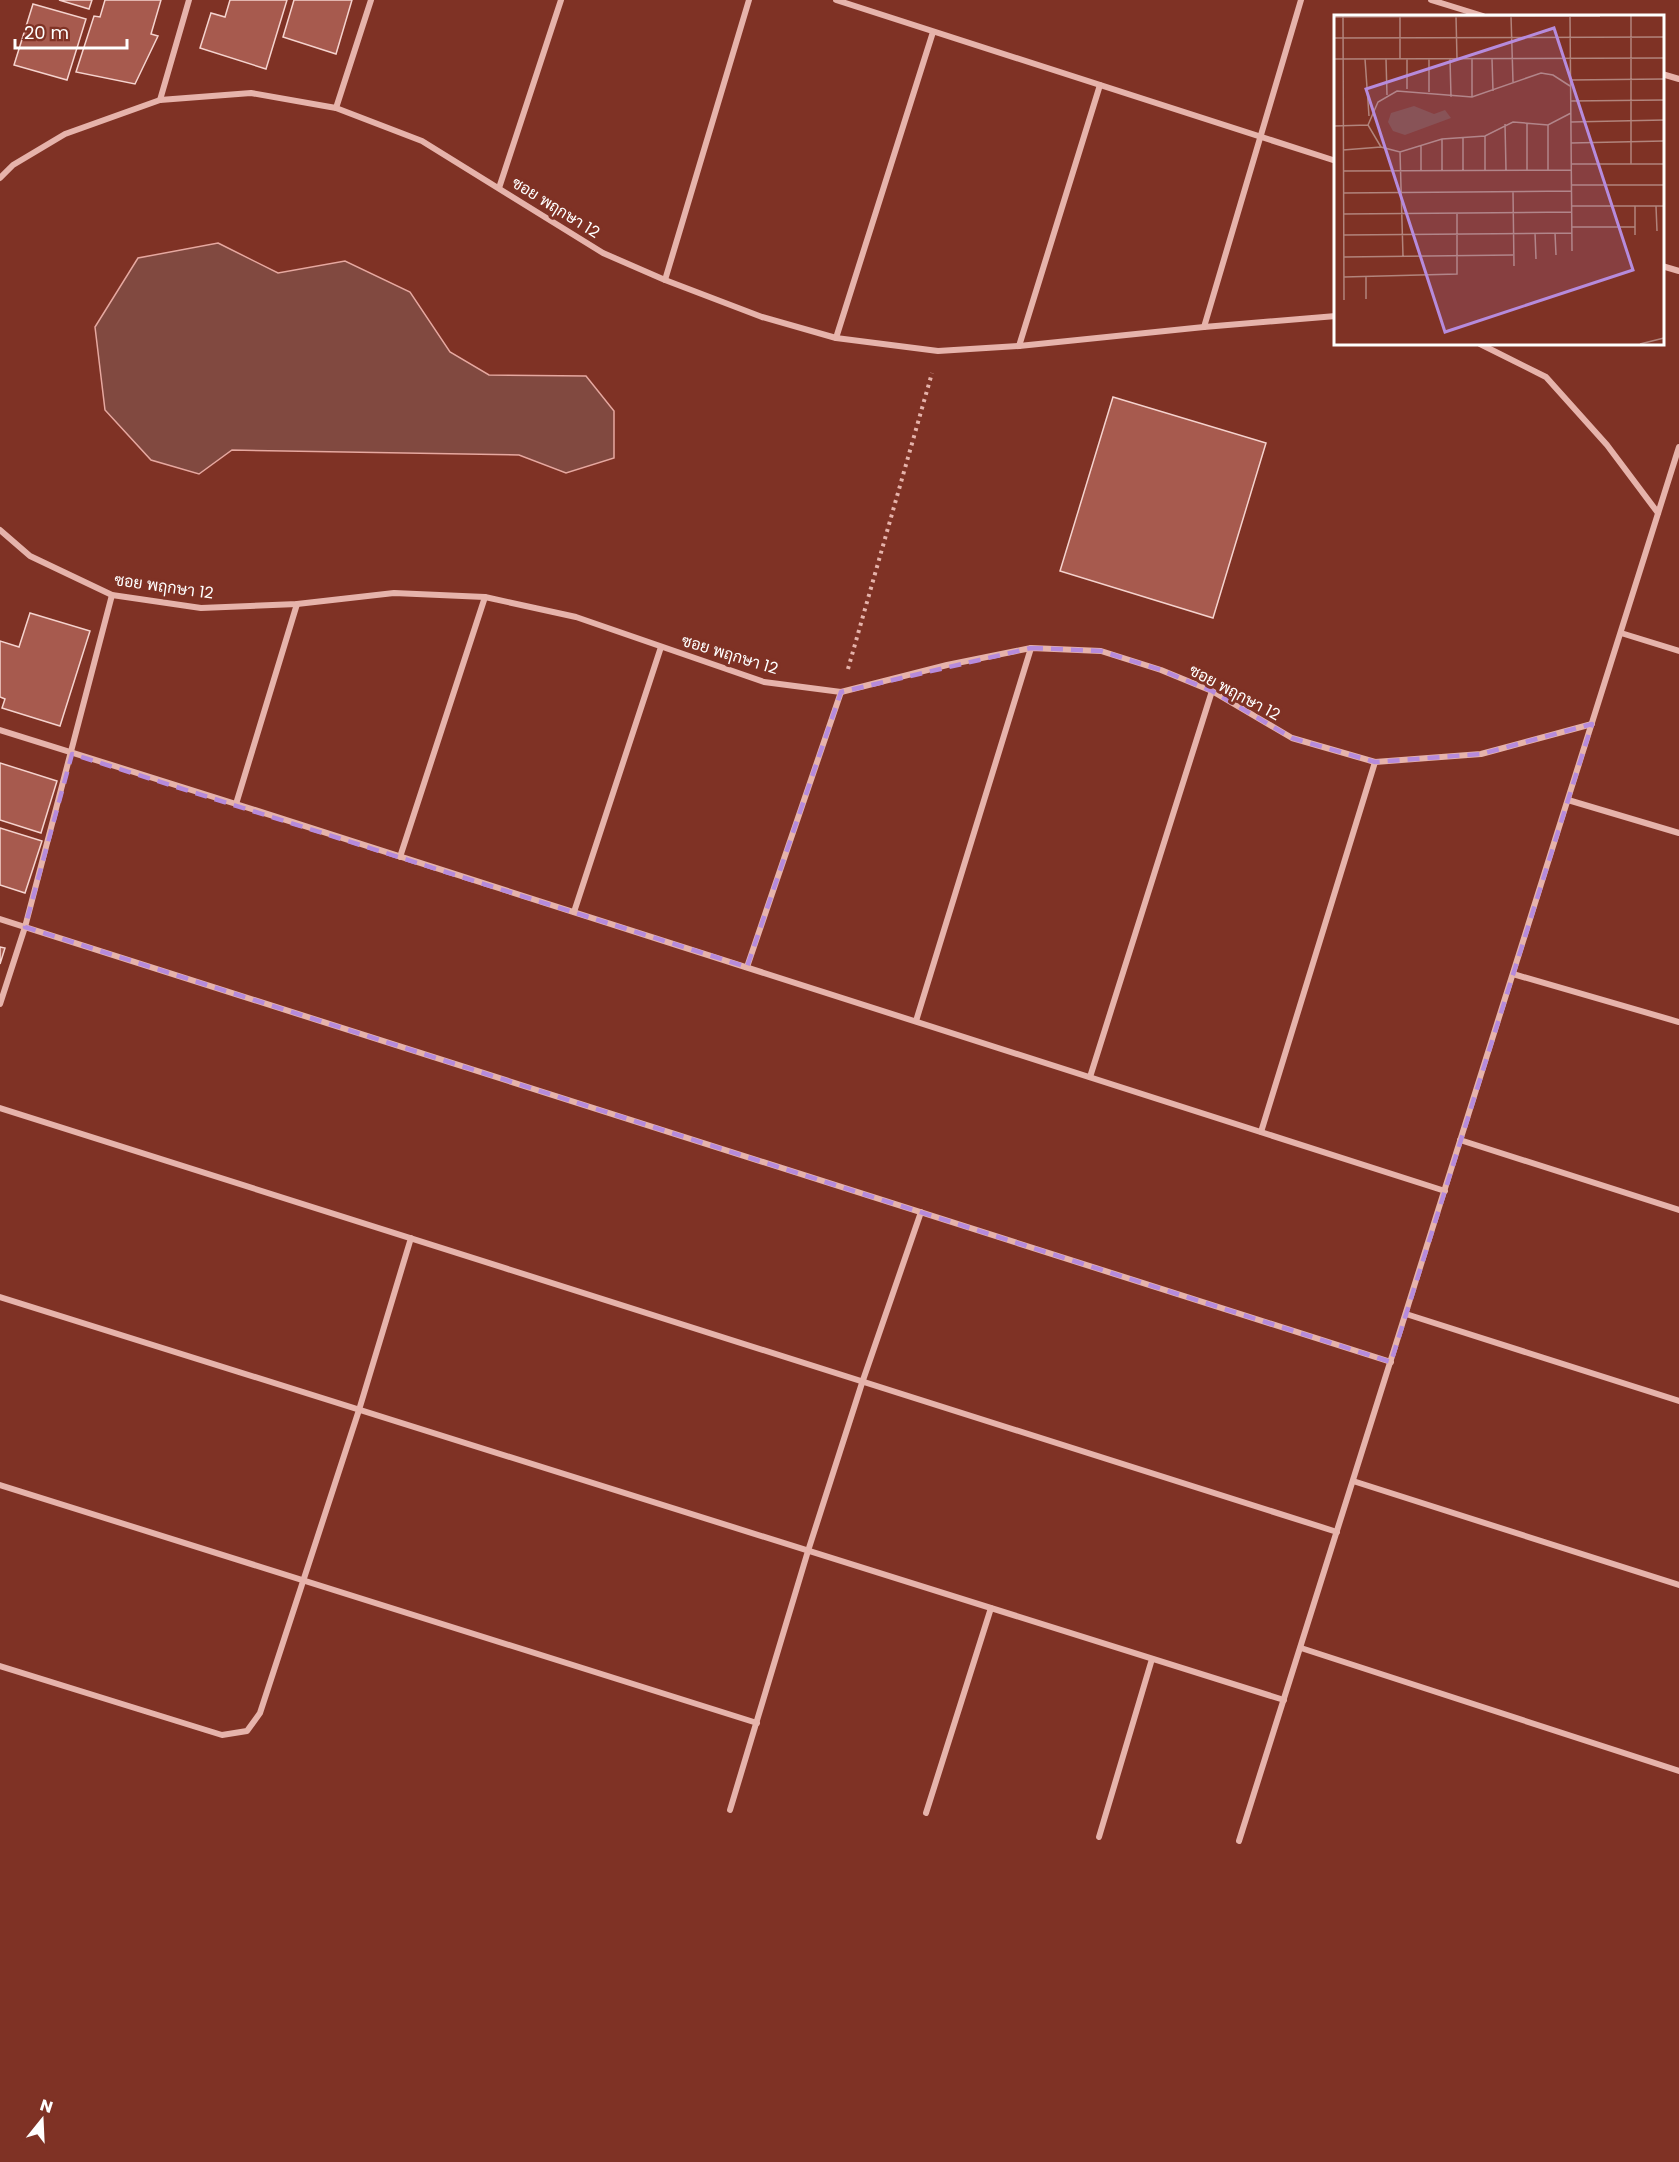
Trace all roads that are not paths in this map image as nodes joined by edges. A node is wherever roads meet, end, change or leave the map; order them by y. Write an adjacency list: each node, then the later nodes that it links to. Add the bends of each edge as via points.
1 (189, 0): 13 (street)
2 (371, 0): 14 (street)
3 (561, 0): 18 (street)
4 (749, 0): 21 (street)
5 (836, 0): 9 (street)
6 (1301, 0): 15 (street)
7 (1431, 0): 8 (street)
8 (1480, 15)
9 (933, 32): 12 (street); 24 (street)
10 (1664, 75): 11 (street)
11 (1679, 80)
12 (1100, 85): 15 (street); 26 (street)
13 (160, 100): 14 (street, ซอย พฤกษา 12, via 251,93); 17 (street, ซอย พฤกษา 12, via 65,134 13,165)
14 (336, 108): 18 (street, ซอย พฤกษา 12, via 422,141)
15 (1261, 137): 16 (street); 23 (street)
16 (1334, 161)
17 (0, 178)
18 (499, 188): 21 (street, ซอย พฤกษา 12, via 603,253)
19 (1664, 267): 20 (street)
20 (1679, 271)
21 (664, 280): 24 (street, ซอย พฤกษา 12)
22 (1334, 316): 23 (street, ซอย พฤกษา 12)
23 (1204, 327): 26 (street, ซอย พฤกษา 12)
24 (836, 338): 26 (street, ซอย พฤกษา 12, via 938,351)
25 (1482, 345): 29 (street, via 1546,377 1607,445)
26 (1019, 346)
27 (1679, 447): 28 (street)
28 (1677, 458): 29 (street)
29 (1658, 513): 34 (street)
30 (0, 530): 31 (street, ซอย พฤกษา 12, via 30,556)
31 (112, 596): 33 (street, ซอย พฤกษา 12, via 201,608); 42 (street)
32 (485, 597): 33 (street, ซอย พฤกษา 12, via 394,593); 35 (street, ซอย พฤกษา 12, via 576,617); 47 (street)
33 (297, 604): 45 (street)
34 (1621, 633): 37 (street); 40 (street)
35 (661, 647): 39 (street, ซอย พฤกษา 12, via 764,682); 48 (street)
36 (1031, 648): 38 (street, ซอย พฤกษา 12, via 1101,651); 39 (street, ซอย พฤกษา 12); 54 (street)
37 (1679, 651)
38 (1212, 691): 43 (street, ซอย พฤกษา 12, via 1292,738); 56 (street)
39 (841, 692): 51 (street)
40 (1592, 724): 43 (street, ซอย พฤกษา 12, via 1481,754); 44 (street)
41 (0, 730): 42 (street)
42 (72, 754): 45 (street); 50 (street)
43 (1375, 762): 58 (street)
44 (1568, 800): 46 (street); 52 (street)
45 (236, 804): 47 (street)
46 (1679, 833)
47 (400, 857): 48 (street)
48 (574, 912): 51 (street)
49 (0, 919): 50 (street)
50 (25, 927): 53 (street); 62 (street)
51 (747, 967): 54 (street)
52 (1513, 974): 55 (street); 59 (street)
53 (0, 1004)
54 (916, 1022): 56 (street)
55 (1679, 1022)
56 (1090, 1077): 58 (street)
57 (0, 1108): 63 (street)
58 (1261, 1132): 60 (street)
59 (1460, 1140): 60 (street); 61 (street)
60 (1444, 1191): 65 (street)
61 (1679, 1210)
62 (921, 1212): 66 (street); 67 (street)
63 (411, 1238): 67 (street); 69 (street)
64 (0, 1297): 69 (street)
65 (1406, 1314): 66 (street); 68 (street)
66 (1391, 1362): 70 (street)
67 (862, 1383): 72 (street); 73 (street)
68 (1679, 1401)
69 (359, 1410): 73 (street); 74 (street)
70 (1353, 1481): 72 (street); 75 (street)
71 (0, 1485): 74 (street)
72 (1337, 1532): 77 (street)
73 (808, 1551): 76 (street); 81 (street)
74 (302, 1580): 79 (street, via 260,1713 247,1731 222,1735); 81 (street)
75 (1679, 1585)
76 (991, 1608): 78 (street); 84 (street)
77 (1300, 1648): 80 (street); 82 (street)
78 (1152, 1659): 80 (street); 85 (street)
79 (0, 1666)
80 (1284, 1700): 86 (street)
81 (757, 1723): 83 (street)
82 (1679, 1771)
83 (730, 1810)
84 (926, 1813)
85 (1099, 1837)
86 (1239, 1841)

